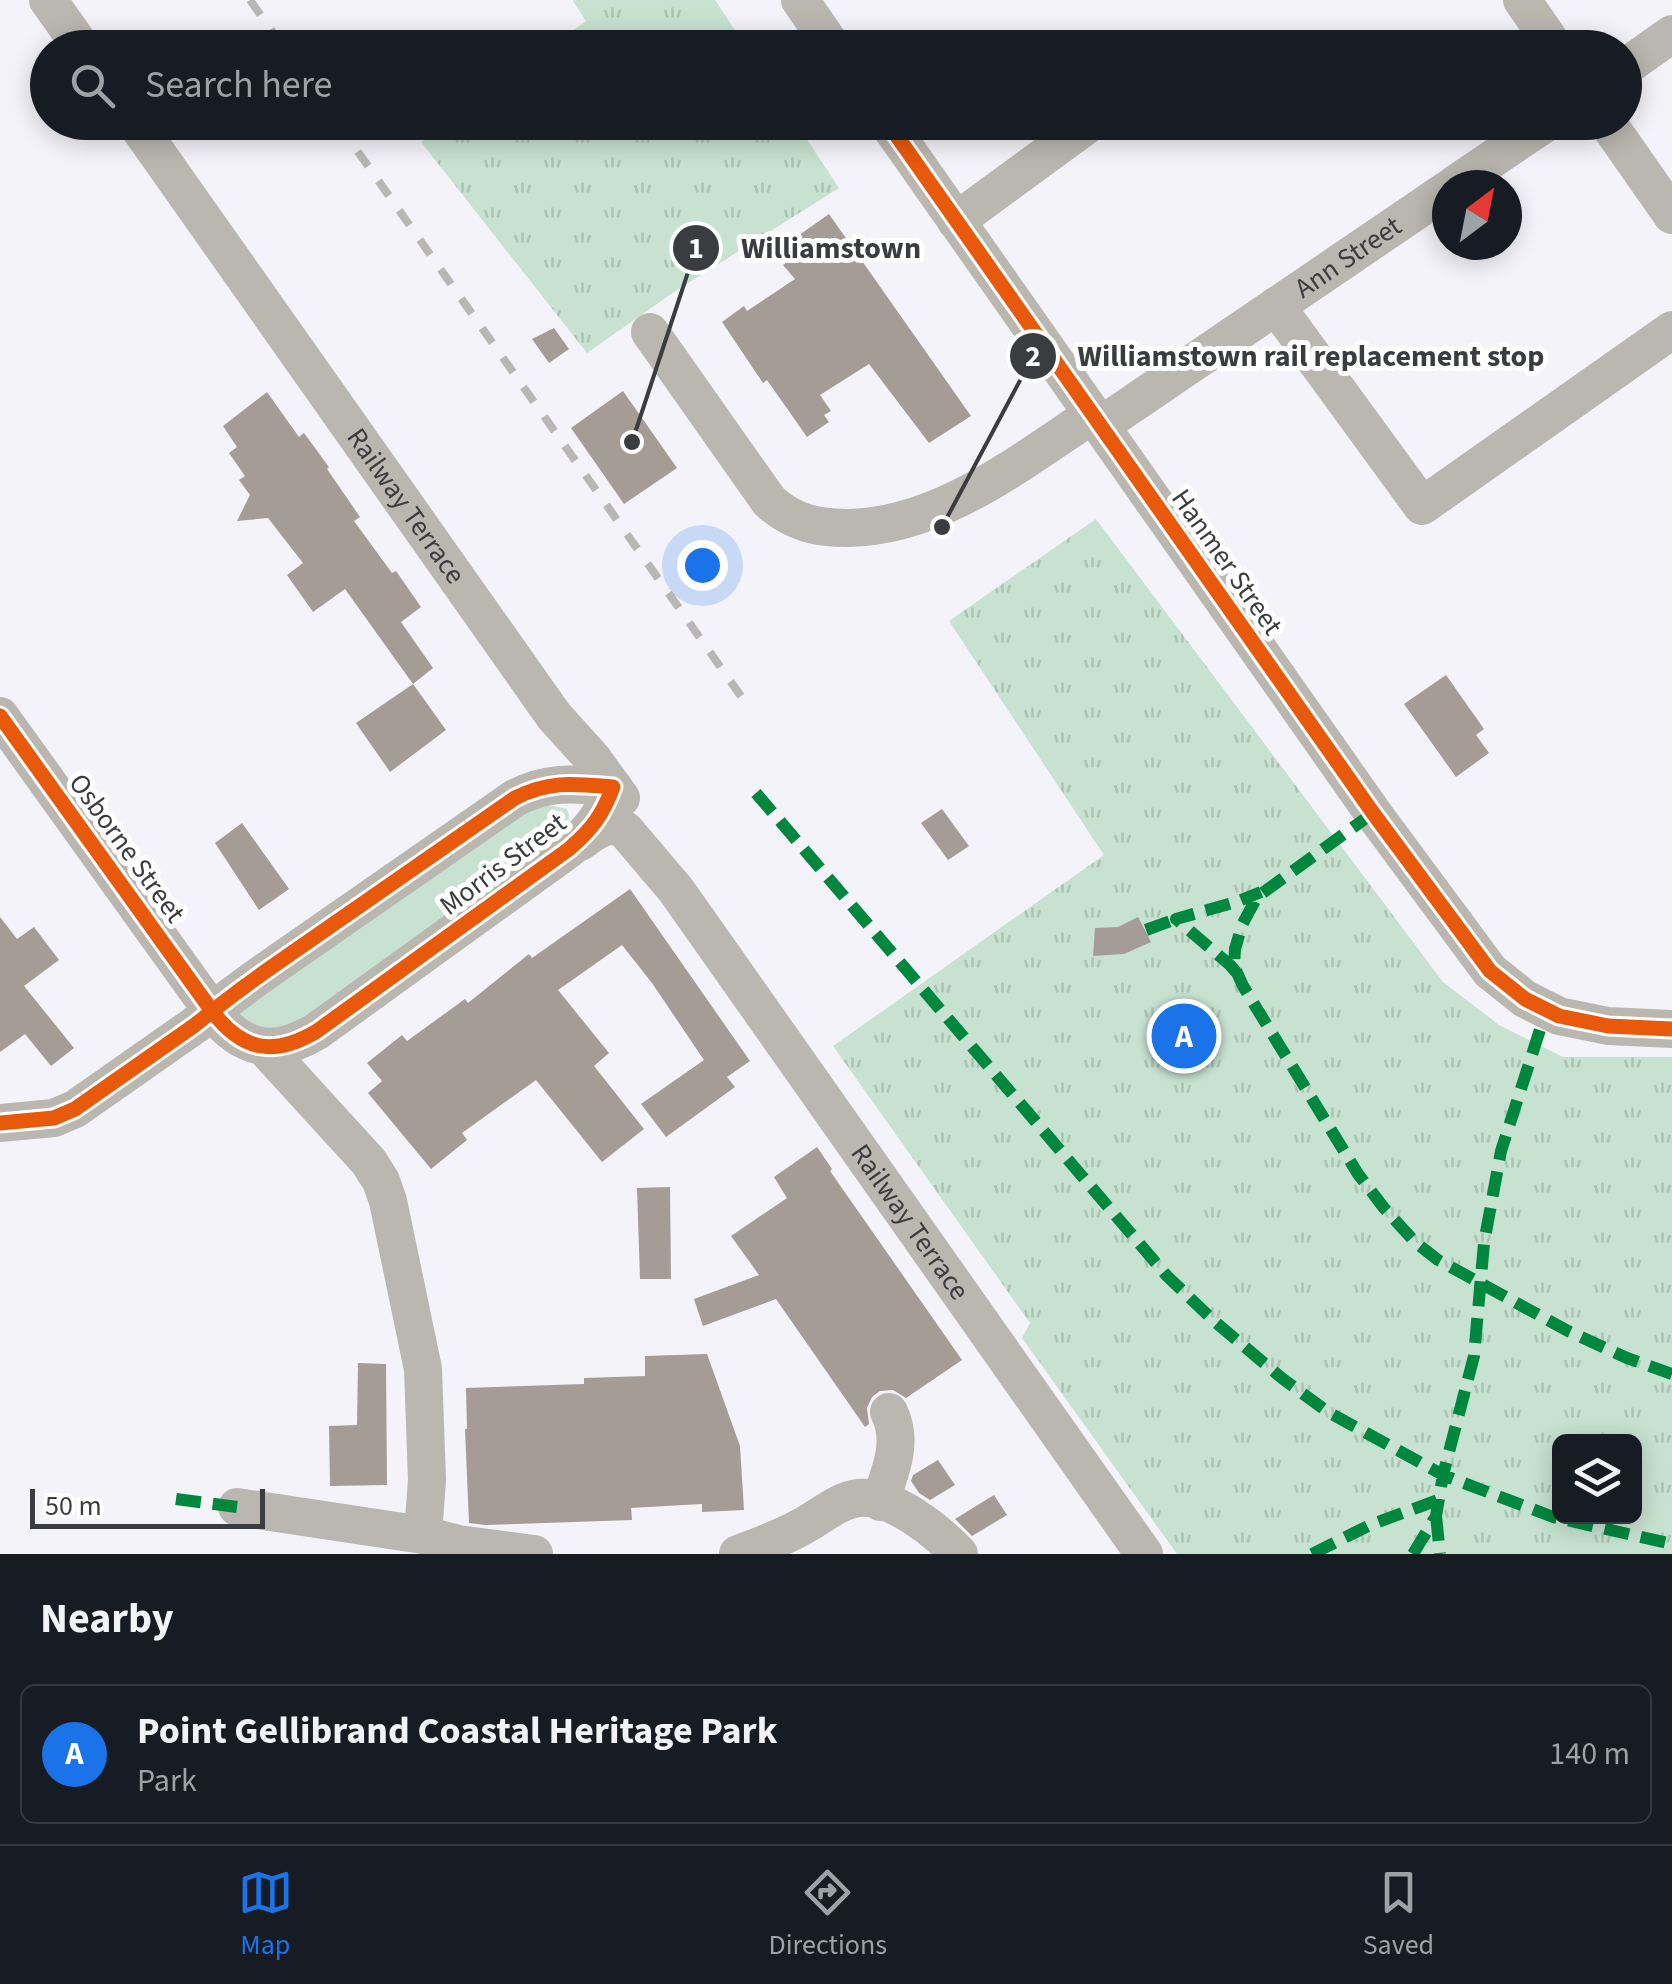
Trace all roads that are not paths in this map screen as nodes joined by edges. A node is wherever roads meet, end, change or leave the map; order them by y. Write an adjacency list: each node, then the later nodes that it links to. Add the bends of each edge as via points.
1 (48, 0): 4 (street)
2 (800, 0): 5 (street)
3 (1522, 0): 6 (street)
4 (69, 30)
5 (821, 30)
6 (1542, 30)
7 (1672, 34): 8 (street)
8 (1642, 55)
9 (148, 140): 23 (street, Railway Terrace, via 554,716)
10 (899, 140): 17 (street, Hanmer Street)
11 (1066, 140): 17 (street)
12 (1520, 140): 14 (street)
13 (1620, 140): 16 (street)
14 (1476, 170)
15 (1432, 200): 18 (street, Ann Street)
16 (1672, 215)
17 (956, 220): 21 (street, Hanmer Street)
18 (1276, 306): 19 (street, via 1422,506); 21 (street, Ann Street)
19 (1672, 330)
20 (650, 332): 21 (street, Ann Street, via 770,501 794,520 820,527 884,526 936,509)
21 (1096, 420): 27 (street, Hanmer Street, via 1490,971 1512,991 1573,1020)
22 (0, 716): 26 (street, Osborne Street)
23 (613, 787): 24 (street, Morris Street, via 605,810); 25 (street, Railway Terrace); 26 (street, Morris Street, via 553,784 504,804)
24 (569, 849): 25 (street, Railway Terrace, via 601,828 619,826); 28 (street, Morris Street, via 317,1031)
25 (676, 890): 38 (street, Railway Terrace)
26 (212, 1011): 28 (street, via 233,1034); 29 (street, Morris Street, via 68,1113)
27 (1672, 1029)
28 (265, 1048): 33 (street, via 370,1162 388,1200 424,1369)
29 (0, 1123)
30 (889, 1412): 31 (street, via 896,1442)
31 (880, 1502): 34 (street, via 851,1500); 37 (street, via 931,1527)
32 (237, 1507): 33 (street)
33 (422, 1535): 35 (street)
34 (812, 1540): 36 (street)
35 (534, 1554)
36 (738, 1554)
37 (959, 1554)
38 (1144, 1554)

